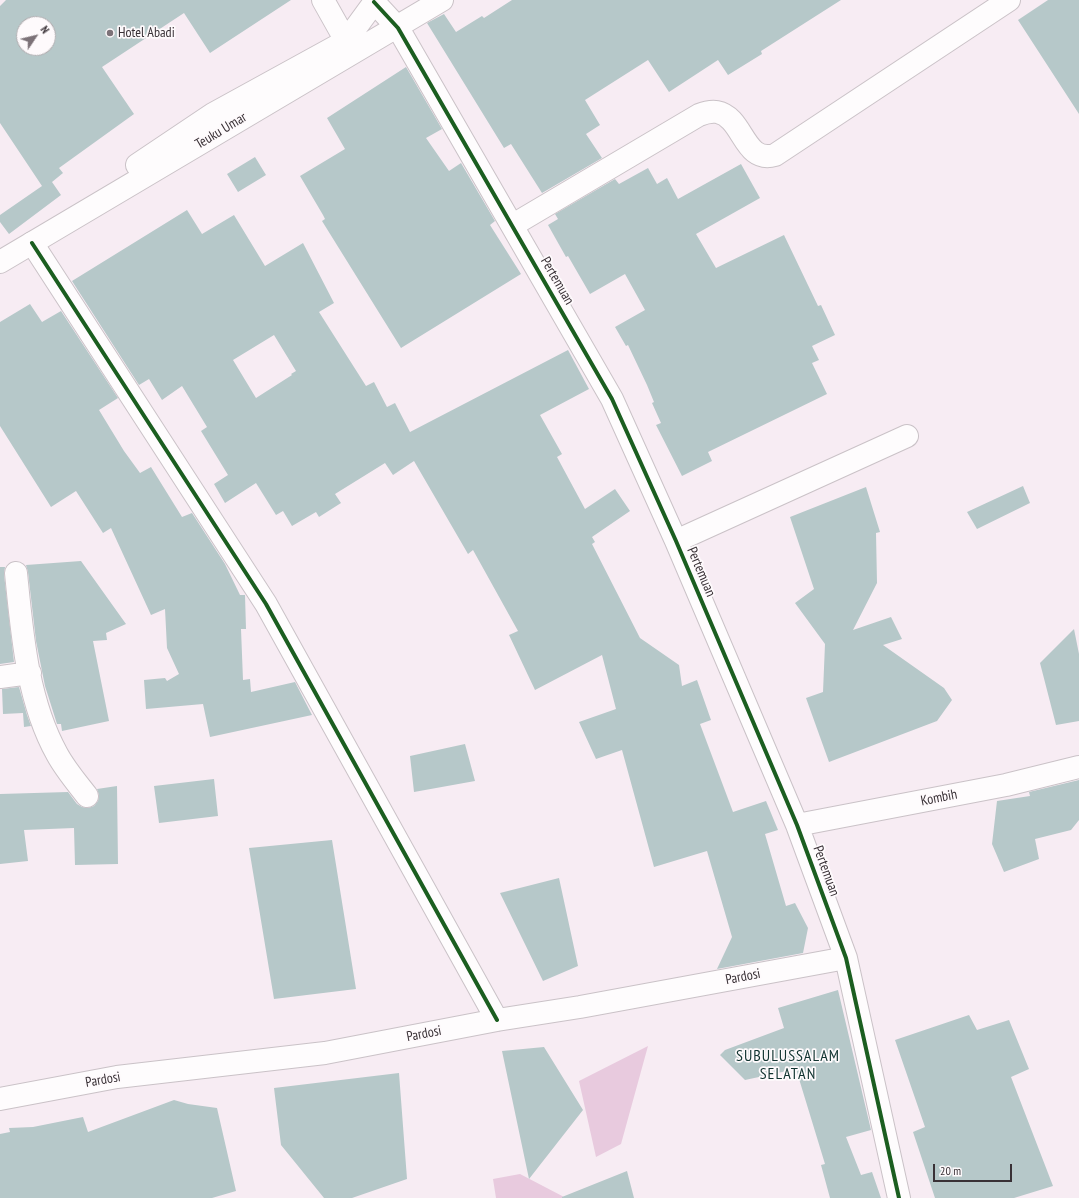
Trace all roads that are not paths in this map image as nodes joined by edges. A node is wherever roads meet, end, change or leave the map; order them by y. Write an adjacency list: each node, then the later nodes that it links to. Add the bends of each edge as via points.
1 (324, 0): 6 (main road)
2 (442, 0): 5 (main road, Teuku Umar)
3 (1009, 0): 7 (main road, via 775,155 760,156 731,120 722,114 716,112 699,115)
4 (375, 1): 5 (main road, Pertemuan); 6 (main road)
5 (398, 28): 7 (main road, Pertemuan); 8 (main road, Teuku Umar)
6 (346, 41): 9 (main road, via 213,114 144,160)
7 (513, 225): 12 (main road, Pertemuan, via 612,399)
8 (32, 243): 10 (main road, Teuku Umar); 20 (main road, via 266,604)
9 (0, 247)
10 (0, 262)
11 (907, 436): 12 (main road)
12 (676, 541): 18 (main road, Pertemuan)
13 (16, 573): 14 (main road)
14 (30, 673): 15 (main road); 17 (main road, via 39,713 57,755)
15 (0, 677)
16 (1079, 767): 18 (main road, Kombih, via 1006,785)
17 (87, 796)
18 (797, 826): 19 (main road, Pertemuan)
19 (846, 958): 20 (main road, Pardosi, via 580,1008); 22 (main road, Pertemuan)
20 (497, 1020): 21 (main road, Pardosi, via 325,1053 117,1076)
21 (0, 1099)
22 (899, 1198)

